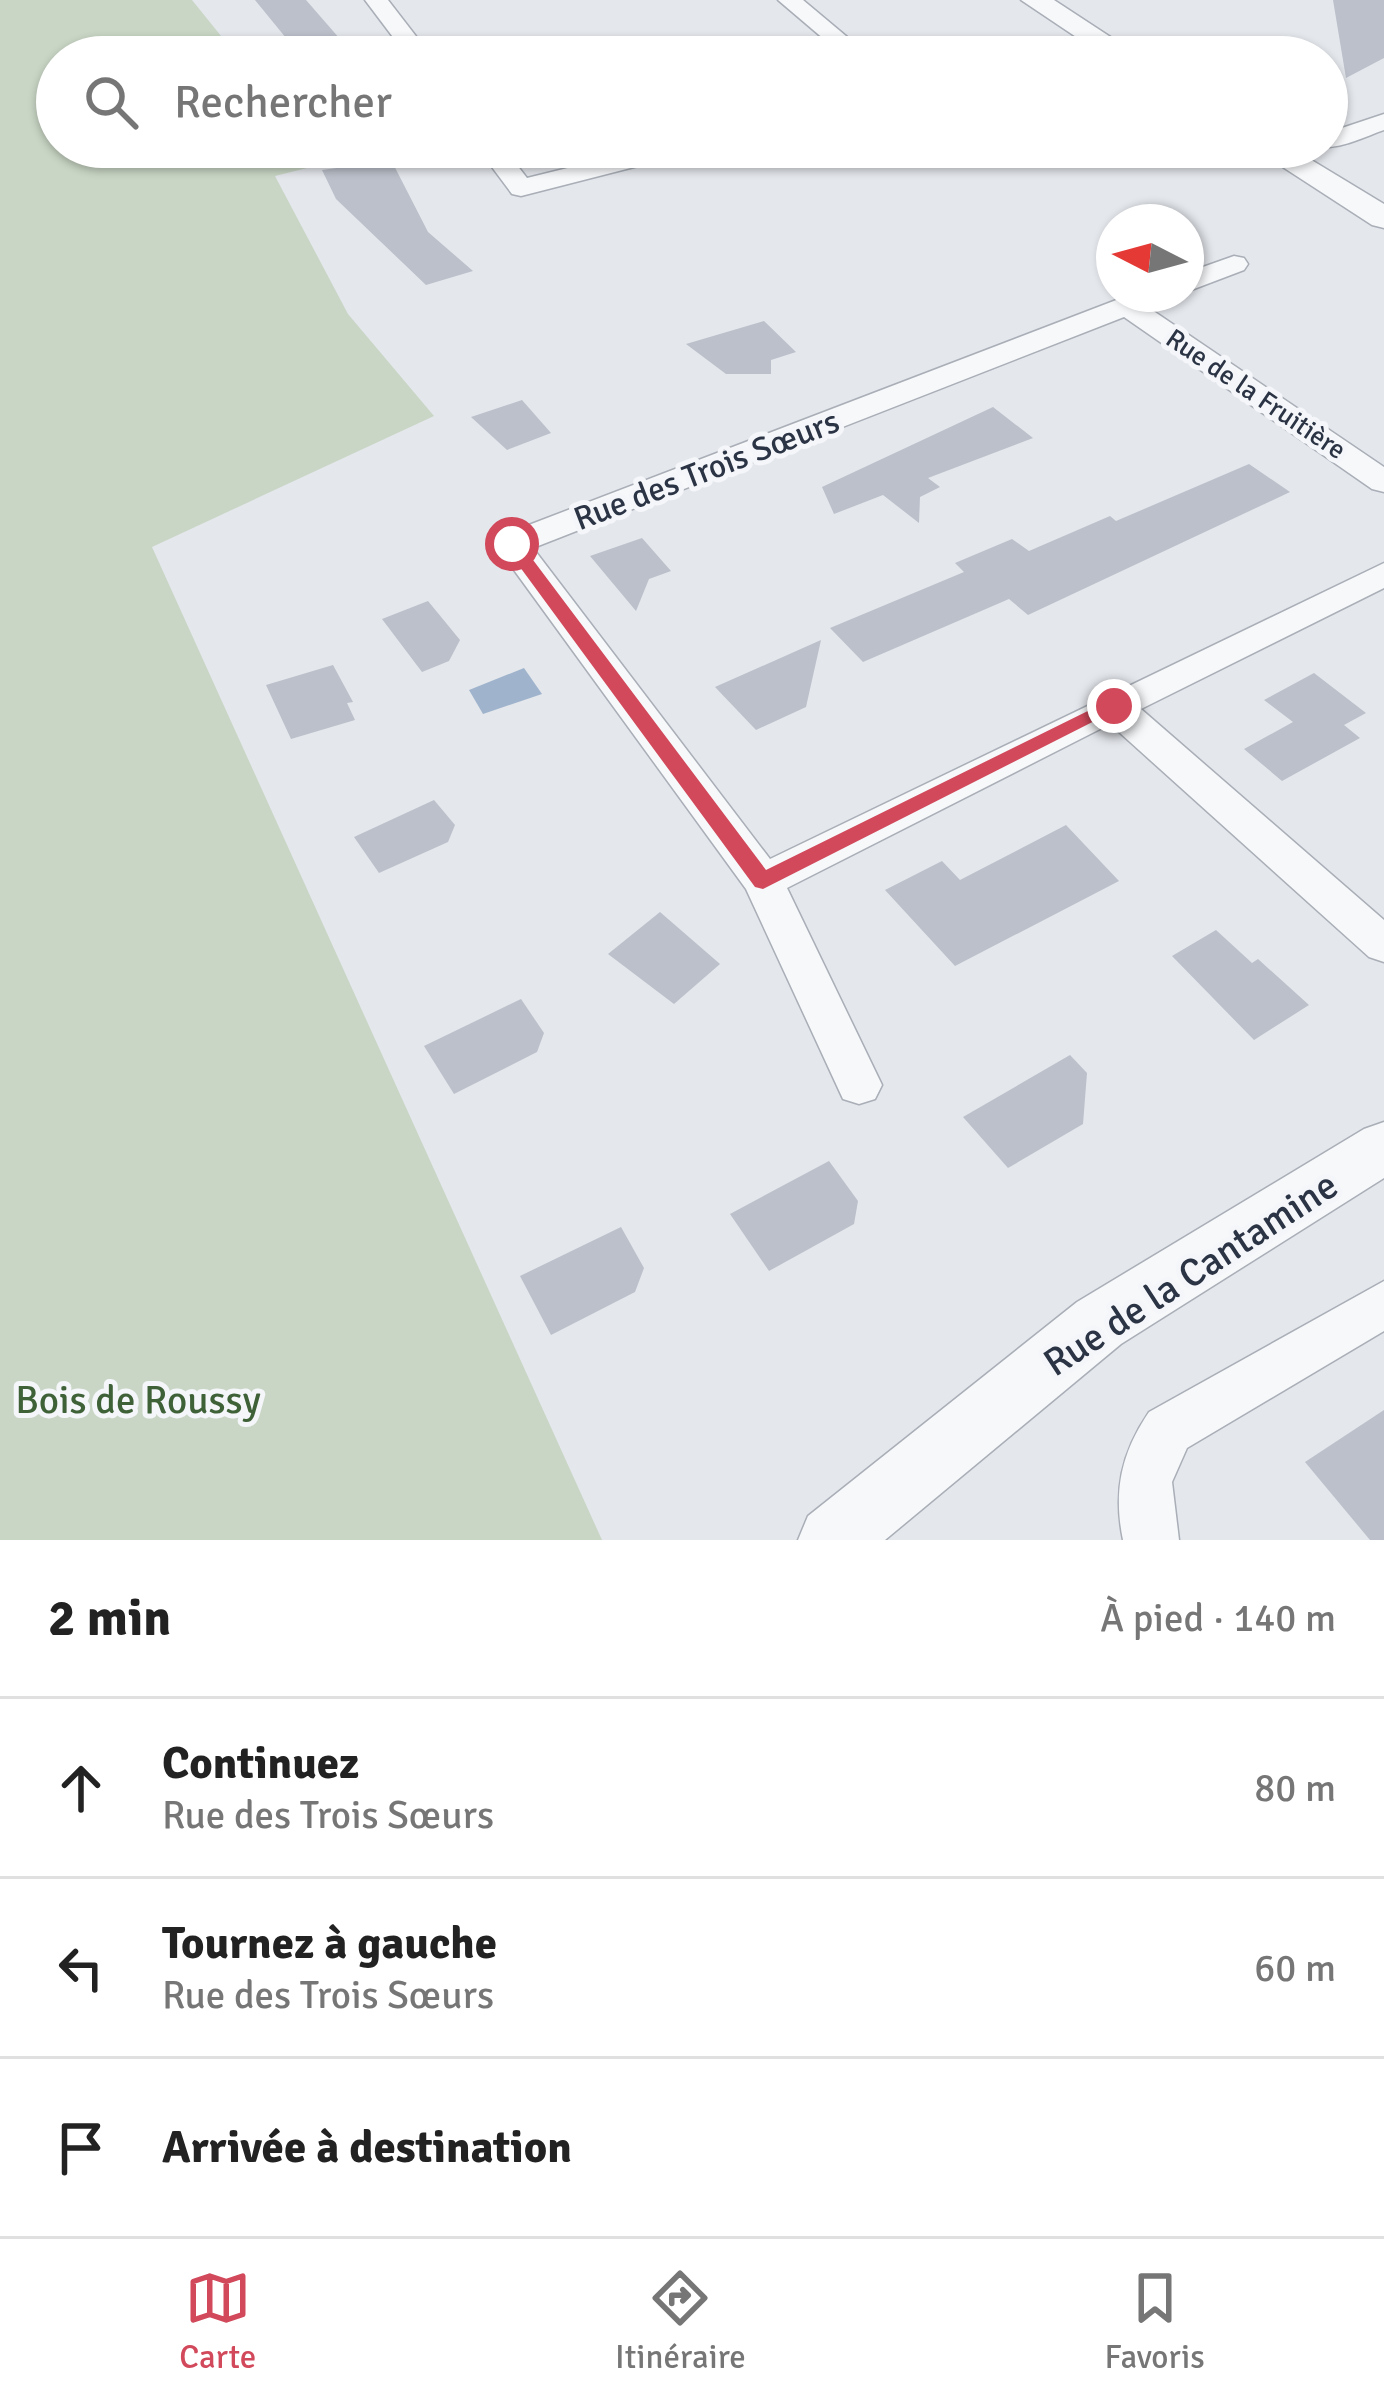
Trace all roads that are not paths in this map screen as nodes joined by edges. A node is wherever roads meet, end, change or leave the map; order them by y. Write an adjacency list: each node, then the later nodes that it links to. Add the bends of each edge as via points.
1 (376, 0): 4 (street)
2 (790, 0): 5 (street)
3 (1035, 0): 6 (street)
4 (404, 36)
5 (834, 36)
6 (1093, 36)
7 (1384, 122): 8 (street)
8 (1348, 134)
9 (506, 168): 10 (street, via 521,188)
10 (601, 168)
11 (1313, 168): 12 (street)
12 (1384, 218)
13 (1234, 264): 14 (street)
14 (1204, 276)
15 (1112, 312): 20 (street, Rue des Trois Sœurs, via 512,544)
16 (1159, 312): 17 (street, Rue de la Fruitière)
17 (1384, 482)
18 (1384, 574): 19 (street)
19 (1114, 706): 20 (street); 21 (street)
20 (763, 881): 22 (street, Rue des Trois Sœurs)
21 (1384, 945)
22 (859, 1085)
23 (1384, 1147): 25 (street, Rue de la Cantamine, via 1099,1324)
24 (1384, 1304): 26 (street, via 1168,1430 1147,1459)
25 (832, 1540)
26 (1151, 1540)

